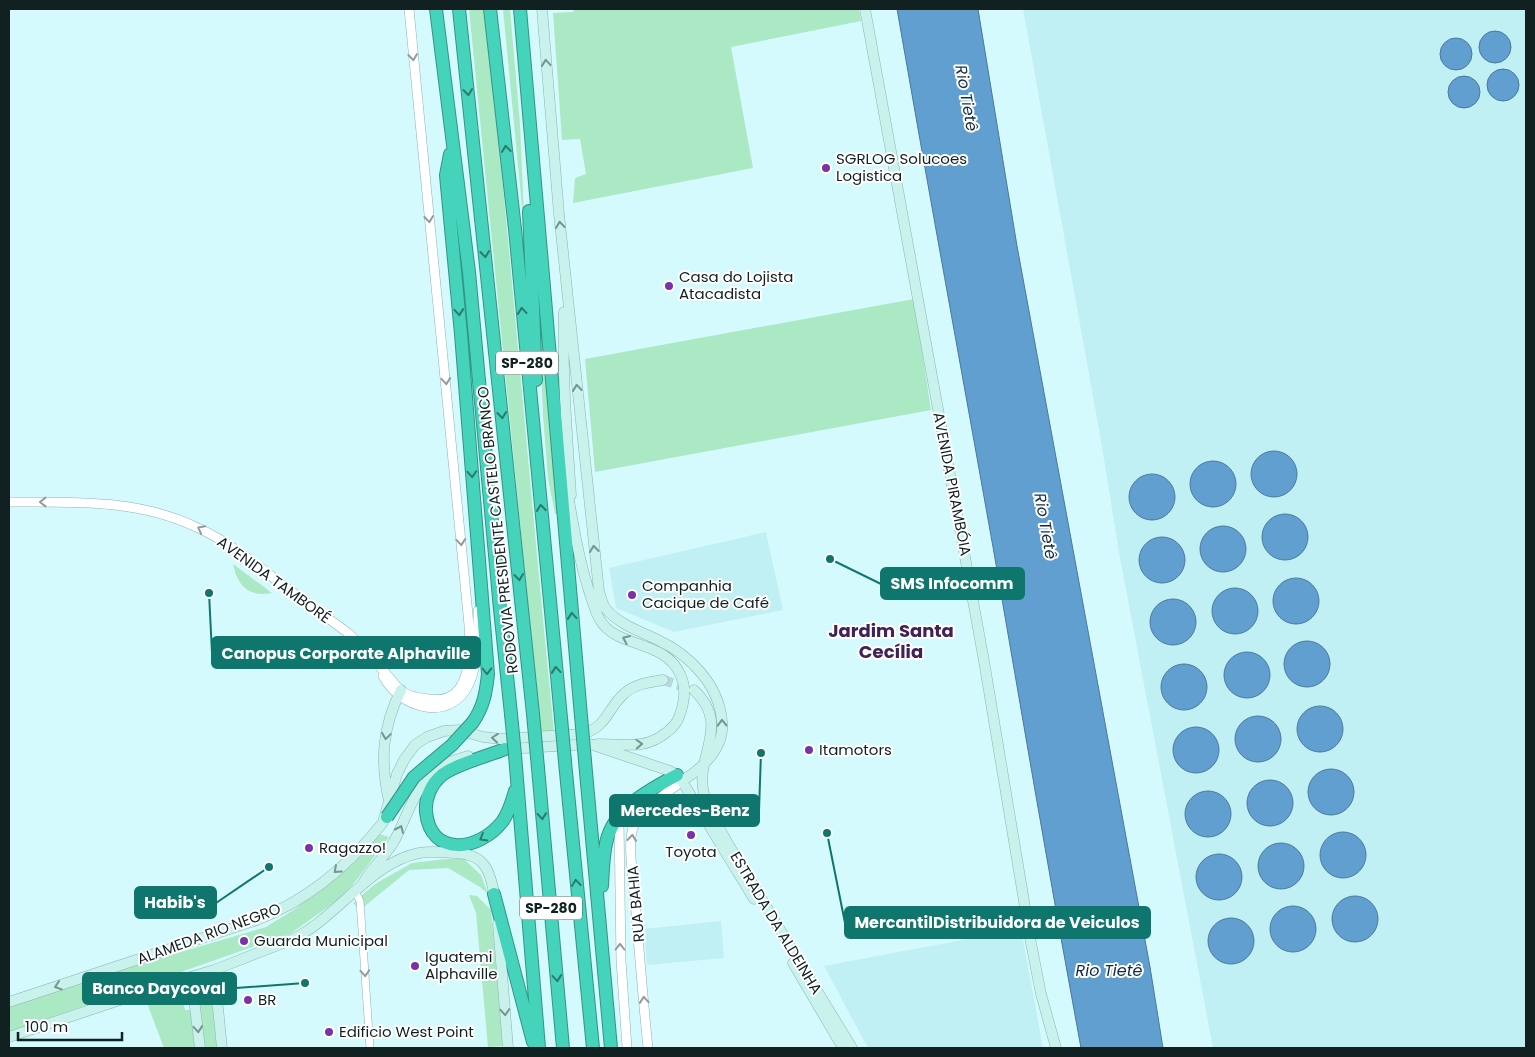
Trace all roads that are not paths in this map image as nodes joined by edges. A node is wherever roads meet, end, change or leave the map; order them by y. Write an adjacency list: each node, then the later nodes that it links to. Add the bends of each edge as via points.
1 (409, 9): 18 (street, one-way to 18, via 470,652 466,676 450,697 432,700)
2 (436, 9): 9 (highway)
3 (459, 9): 44 (highway, RODOVIA PRESIDENTE CASTELO BRANCO / SP-280, one-way to 44, bridge, via 533,714)
4 (490, 9): 12 (highway, SP-280, one-way to 4)
5 (514, 9): 12 (highway, via 530,220)
6 (520, 9): 11 (highway)
7 (542, 9): 10 (main road, one-way to 7)
8 (865, 9): 51 (main road, AVENIDA PIRAMBÓIA, via 983,652 1031,943)
9 (452, 142): 15 (highway, one-way to 15, via 447,186); 23 (highway, bridge, via 469,272)
10 (566, 274): 14 (main road, via 564,359); 21 (main road, one-way to 10, via 720,743 722,726 721,711 708,682 681,654 614,616 605,607 599,591)
11 (555, 412): 14 (main road); 32 (highway, one-way to 11, bridge)
12 (538, 480): 45 (highway, SP-280, one-way to 12, bridge)
13 (9, 502): 18 (street, AVENIDA TAMBORÉ, one-way to 13, via 348,633 232,546 195,526 114,504)
14 (574, 527): 19 (main road, one-way to 14, via 651,743 678,720 683,707 684,686 677,666 664,655 615,634 601,622 595,611)
15 (480, 587): 18 (street, via 476,658 463,695 452,703 431,707 415,705); 28 (highway, one-way to 28, bridge, via 488,674 481,711 452,745 414,777)
16 (663, 680): 26 (main road, one-way to 26, via 631,688 601,724 584,734 501,739 459,730 427,737 415,745 404,760)
17 (694, 690): 21 (main road, ESTRADA DA ALDEINHA, via 707,705 712,724)
18 (399, 693): 26 (main road, one-way to 26, via 385,740 383,767)
19 (590, 744): 20 (main road); 22 (main road, via 670,771)
20 (505, 749): 23 (highway, one-way to 20, via 502,821 481,840 460,846 450,844 440,840 427,823 426,796 442,775); 29 (main road, one-way to 20, via 391,845 416,793 429,776 449,763 471,755)
21 (703, 766): 22 (main road); 24 (main road, ESTRADA DA ALDEINHA)
22 (679, 778): 25 (main road, ESTRADA DA ALDEINHA); 27 (highway); 48 (street, RUA BAHIA, one-way to 22, via 631,839 632,831 643,814)
23 (517, 779): 43 (highway)
24 (705, 797): 25 (main road); 50 (main road, ESTRADA DA ALDEINHA, via 732,850)
25 (693, 798): 49 (main road, ESTRADA DA ALDEINHA)
26 (389, 802): 28 (main road)
27 (622, 812): 32 (highway, via 613,825 605,849); 47 (street, one-way to 27, via 620,960 619,822)
28 (385, 819): 37 (main road, ALAMEDA RIO NEGRO, one-way to 37, via 358,851 328,878 274,913)
29 (363, 883): 30 (main road); 31 (main road, via 392,863 420,852 467,853 481,861 487,870)
30 (355, 891): 33 (main road, via 298,937); 41 (street, one-way to 41, via 360,901)
31 (494, 894): 42 (main road, one-way to 42); 43 (highway)
32 (599, 923): 46 (highway)
33 (214, 970): 34 (main road); 35 (main road)
34 (180, 980): 36 (main road); 38 (main road)
35 (213, 984): 36 (main road); 40 (main road)
36 (192, 991): 39 (main road, one-way to 39)
37 (9, 1002)
38 (9, 1037)
39 (200, 1048)
40 (222, 1048)
41 (370, 1048)
42 (508, 1048)
43 (537, 1048)
44 (563, 1048)
45 (593, 1048)
46 (611, 1048)
47 (627, 1048)
48 (648, 1048)
49 (843, 1048)
50 (852, 1048)
51 (1056, 1048)

